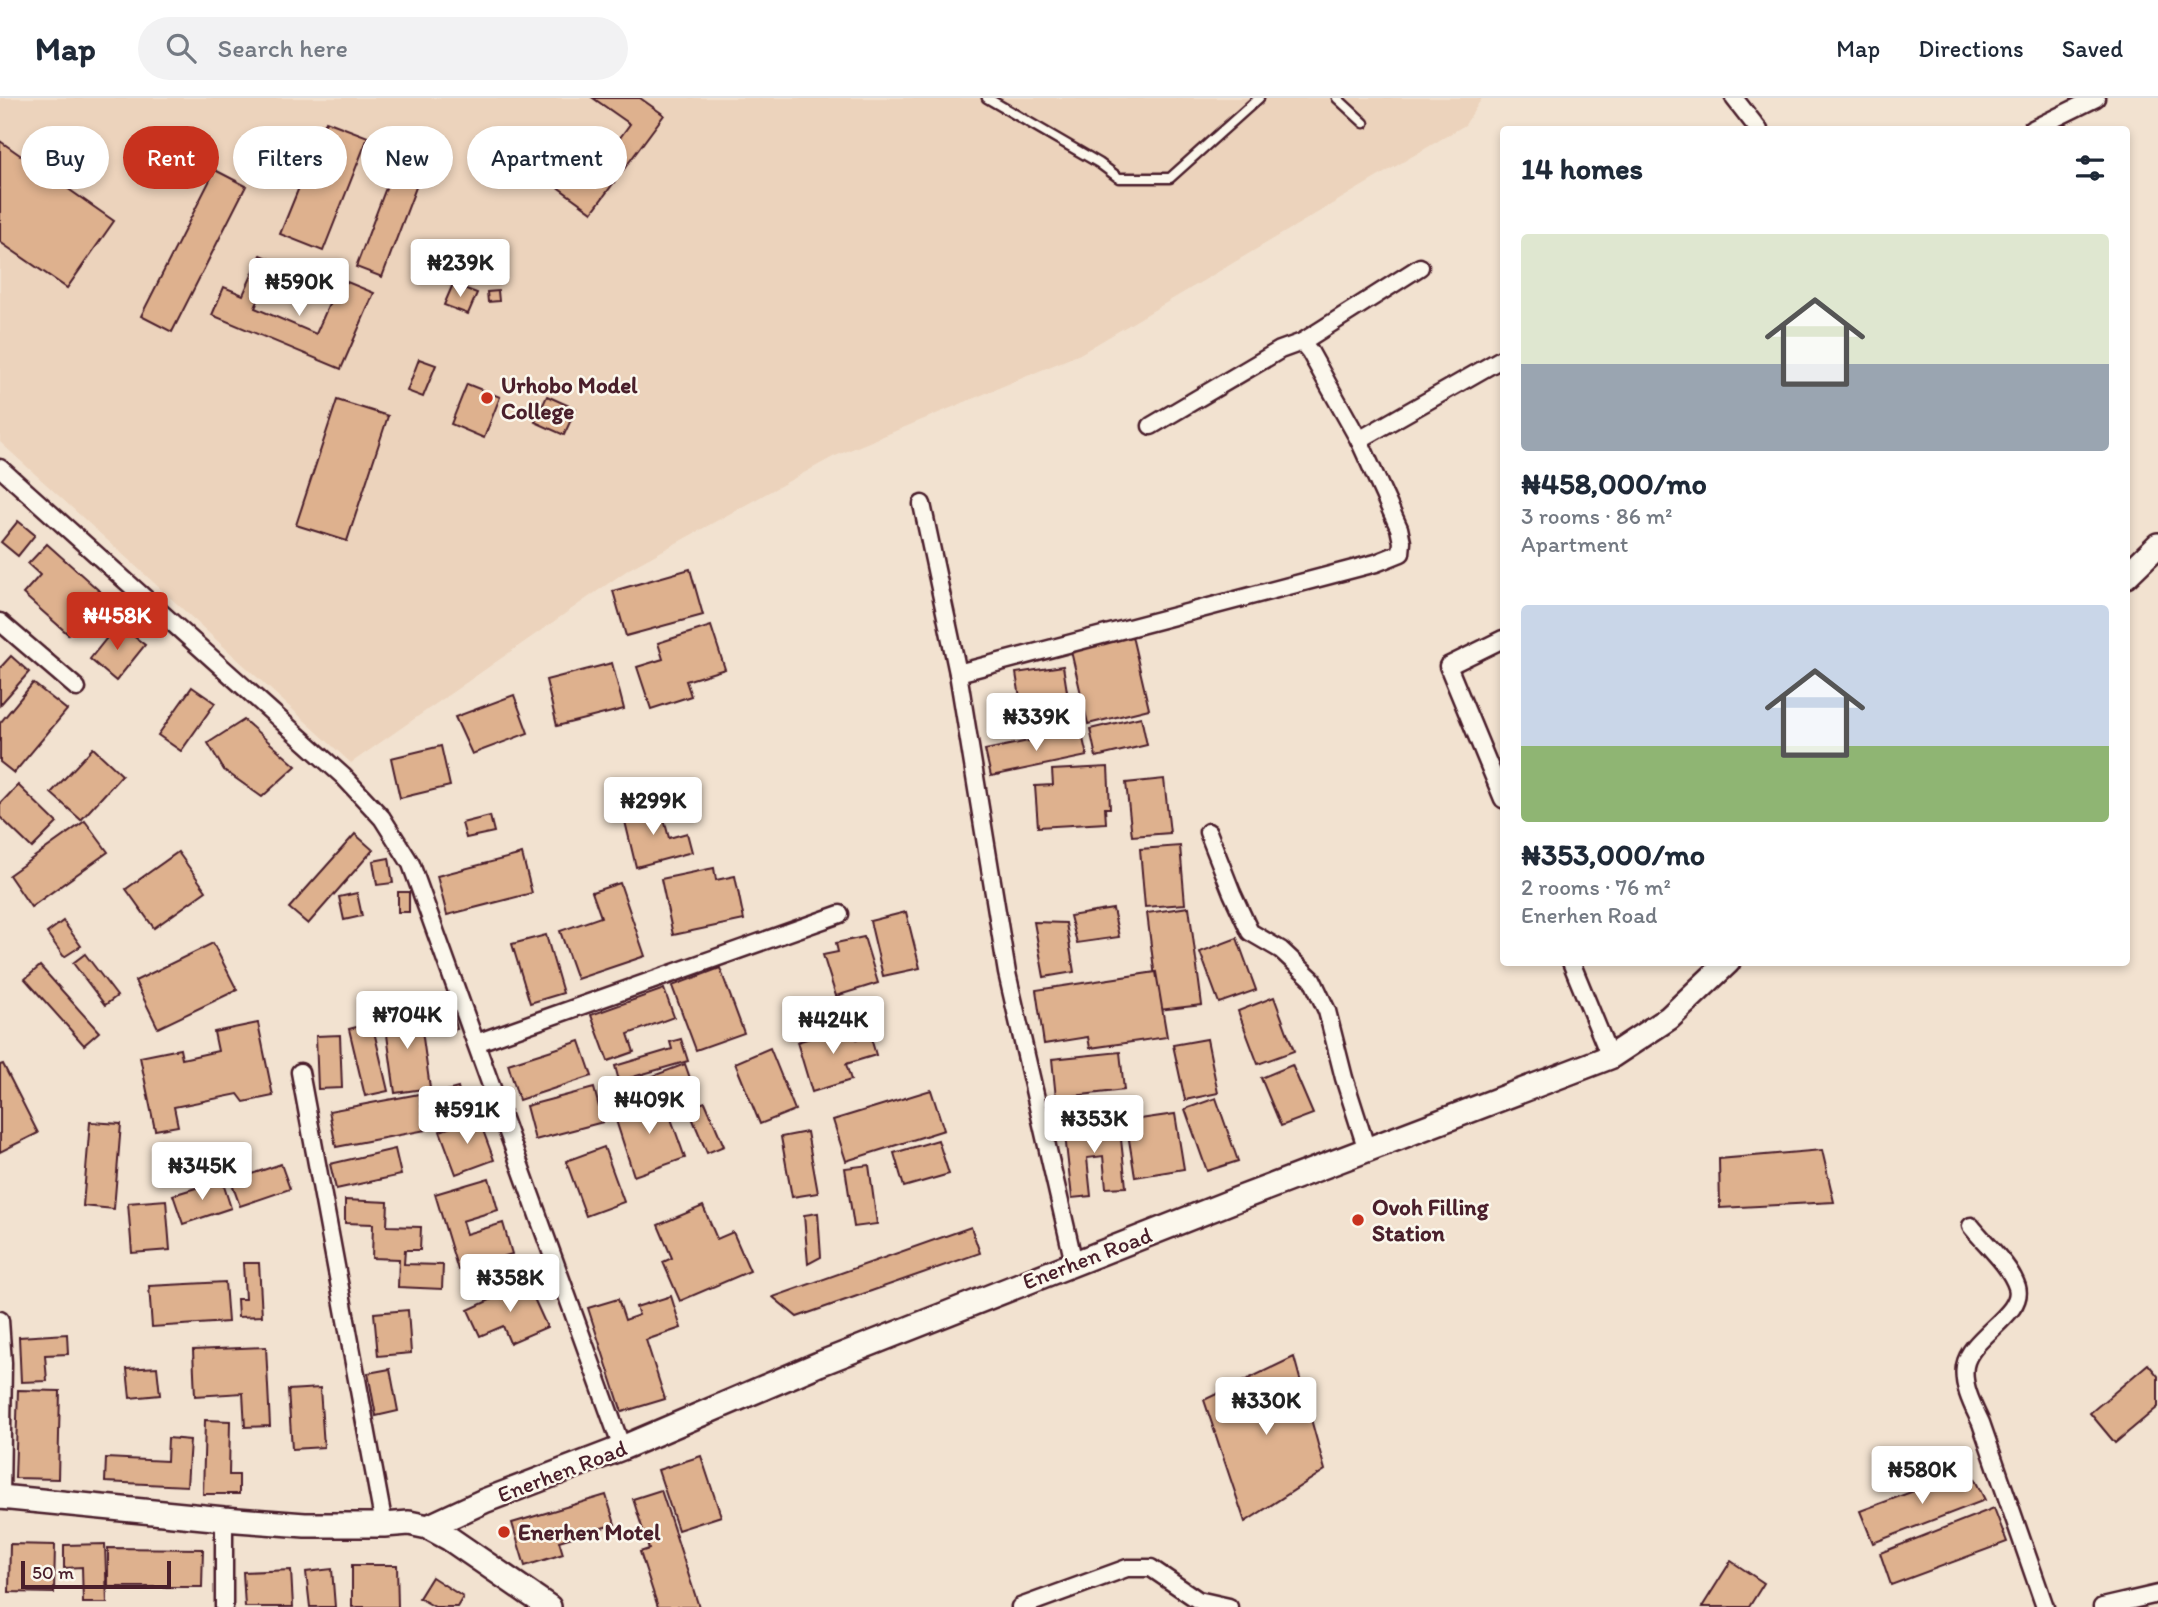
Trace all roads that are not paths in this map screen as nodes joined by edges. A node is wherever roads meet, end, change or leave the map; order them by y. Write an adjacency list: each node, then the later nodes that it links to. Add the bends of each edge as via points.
1 (987, 98): 2 (lane, via 1119,178 1170,178)
2 (1259, 98)
3 (1337, 98): 6 (lane)
4 (1734, 98): 7 (street)
5 (2096, 98): 8 (street)
6 (1364, 122)
7 (1756, 126)
8 (2039, 126)
9 (1420, 268): 10 (street)
10 (1302, 342): 12 (street); 13 (street)
11 (1500, 360): 13 (street)
12 (1152, 426)
13 (1359, 440): 20 (street, via 1399,528 1401,553 1376,564)
14 (0, 468): 27 (street, via 324,758 382,818 411,864)
15 (922, 504): 20 (street)
16 (2158, 545): 17 (street)
17 (2130, 572)
18 (0, 622): 21 (street)
19 (1500, 640): 22 (street, via 1448,666)
20 (958, 673): 32 (street, via 1007,973)
21 (77, 688)
22 (1500, 792)
23 (1208, 832): 30 (street, via 1251,932 1281,950 1312,979 1327,1011)
24 (840, 914): 27 (street)
25 (1573, 966): 28 (street)
26 (1724, 966): 28 (street, Enerhen Road, via 1669,1018)
27 (476, 1042): 34 (street)
28 (1610, 1057): 30 (street, Enerhen Road)
29 (300, 1072): 37 (street)
30 (1367, 1150): 32 (street, Enerhen Road)
31 (1970, 1226): 44 (street, via 2018,1289 2011,1310 1975,1344 1965,1366 1968,1395)
32 (1074, 1263): 34 (street, Enerhen Road)
33 (0, 1320): 35 (street)
34 (622, 1448): 38 (street, Enerhen Road)
35 (0, 1497): 36 (street)
36 (224, 1519): 37 (street); 40 (street)
37 (384, 1525): 38 (street)
38 (428, 1527): 41 (street)
39 (2158, 1594): 45 (street)
40 (223, 1607)
41 (549, 1607)
42 (1020, 1607): 43 (street, via 1128,1568 1151,1568 1198,1600)
43 (1229, 1607)
44 (2045, 1607)
45 (2102, 1607)

